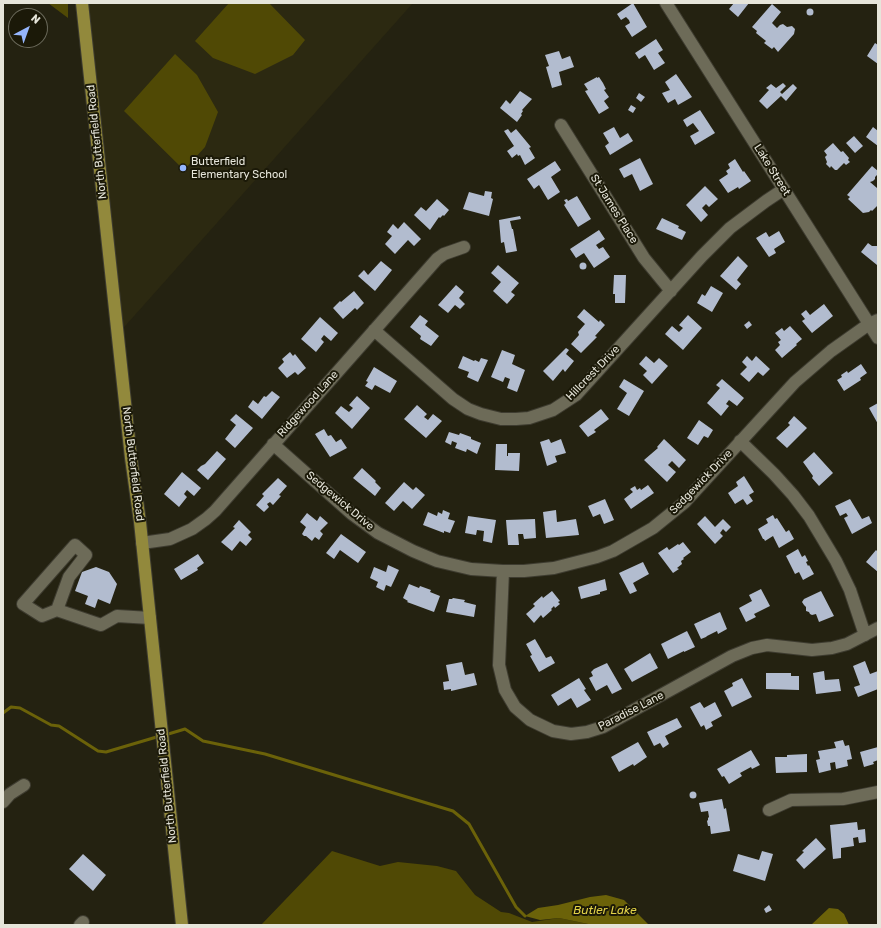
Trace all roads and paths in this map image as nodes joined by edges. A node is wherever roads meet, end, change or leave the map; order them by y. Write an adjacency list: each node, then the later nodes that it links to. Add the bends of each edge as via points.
1 (82, 3): 12 (main road, North Butterfield Road)
2 (666, 3): 4 (street, Lake Street)
3 (561, 125): 6 (street, St James Place, via 644,258)
4 (784, 189): 6 (street, Hillcrest Drive, via 730,228); 7 (street, Lake Street)
5 (464, 248): 8 (street, Ridgewood Lane, via 437,259)
6 (671, 291): 8 (street, Hillcrest Drive, via 576,394 553,410 516,420 501,419 468,409)
7 (874, 322): 9 (street, Lake Street); 10 (street, Sedgewick Drive, via 831,351 795,382)
8 (374, 330): 11 (street, Ridgewood Lane)
9 (878, 338)
10 (740, 442): 13 (street, Sedgewick Drive, via 674,512 626,544 597,557 565,566); 17 (street, via 774,474 809,516 850,590)
11 (273, 444): 12 (street, Ridgewood Lane, via 206,519 170,539); 13 (street, Sedgewick Drive, via 352,514 389,540 437,561 471,569)
12 (142, 543): 15 (main road, North Butterfield Road)
13 (503, 571): 17 (street, Paradise Lane, via 499,665 505,690 515,707 530,720 553,731 571,734 604,727 732,656 752,648 767,645 812,650 832,648)
14 (57, 610): 14 (street, via 42,616 23,604 75,545 86,555 69,577); 15 (street, via 101,625 117,616)
15 (150, 618): 22 (main road, North Butterfield Road)
16 (878, 628): 17 (street, Paradise Lane)
17 (865, 635)
18 (24, 785): 20 (street)
19 (878, 792): 21 (street, via 843,799 790,800)
20 (3, 802)
21 (769, 810)
22 (182, 925)

